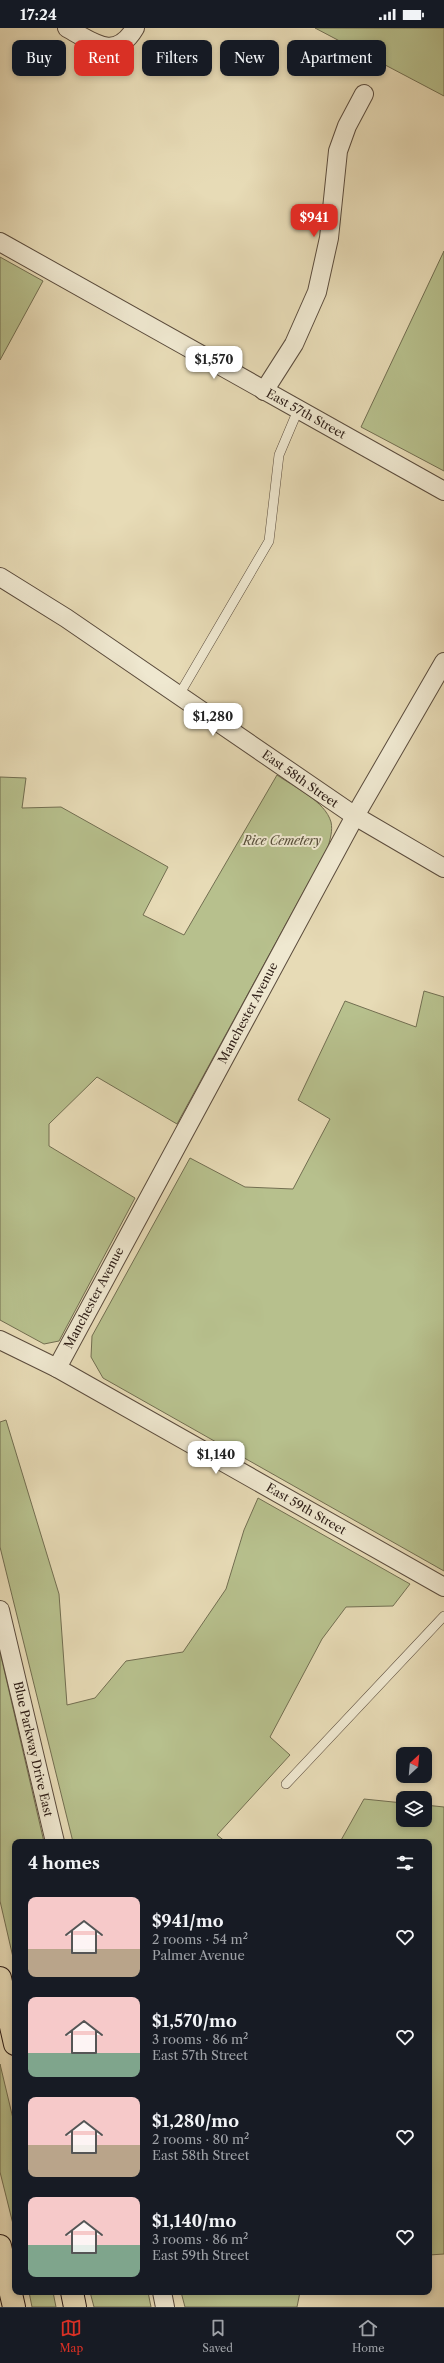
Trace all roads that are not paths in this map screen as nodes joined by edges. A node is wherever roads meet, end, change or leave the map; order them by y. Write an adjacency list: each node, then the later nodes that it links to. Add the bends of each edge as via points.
1 (67, 28): 2 (street, via 103,47 116,47 127,40)
2 (135, 28)
3 (364, 94): 5 (street, via 347,126 338,151 329,238 316,292 294,344)
4 (0, 242): 5 (street, East 57th Street)
5 (264, 391): 6 (street, East 57th Street)
6 (298, 410): 7 (street, East 57th Street); 10 (lane, via 278,455 269,541)
7 (444, 491)
8 (0, 578): 10 (street, East 58th Street, via 66,618)
9 (444, 662): 11 (street, Manchester Avenue)
10 (179, 695): 11 (street, East 58th Street)
11 (354, 816): 12 (street, East 58th Street); 14 (street, Manchester Avenue)
12 (444, 868)
13 (0, 1340): 14 (street, East 59th Street)
14 (57, 1368): 15 (street, East 59th Street)
15 (444, 1587)
16 (0, 1610): 19 (street, Blue Parkway Drive East)
17 (444, 1616): 18 (lane)
18 (286, 1784)
19 (54, 1839)
20 (0, 1978): 21 (highway)
21 (12, 2031)
22 (0, 2246): 25 (highway)
23 (73, 2295): 26 (highway)
24 (163, 2295): 27 (street)
25 (14, 2307)
26 (75, 2307)
27 (165, 2307)

